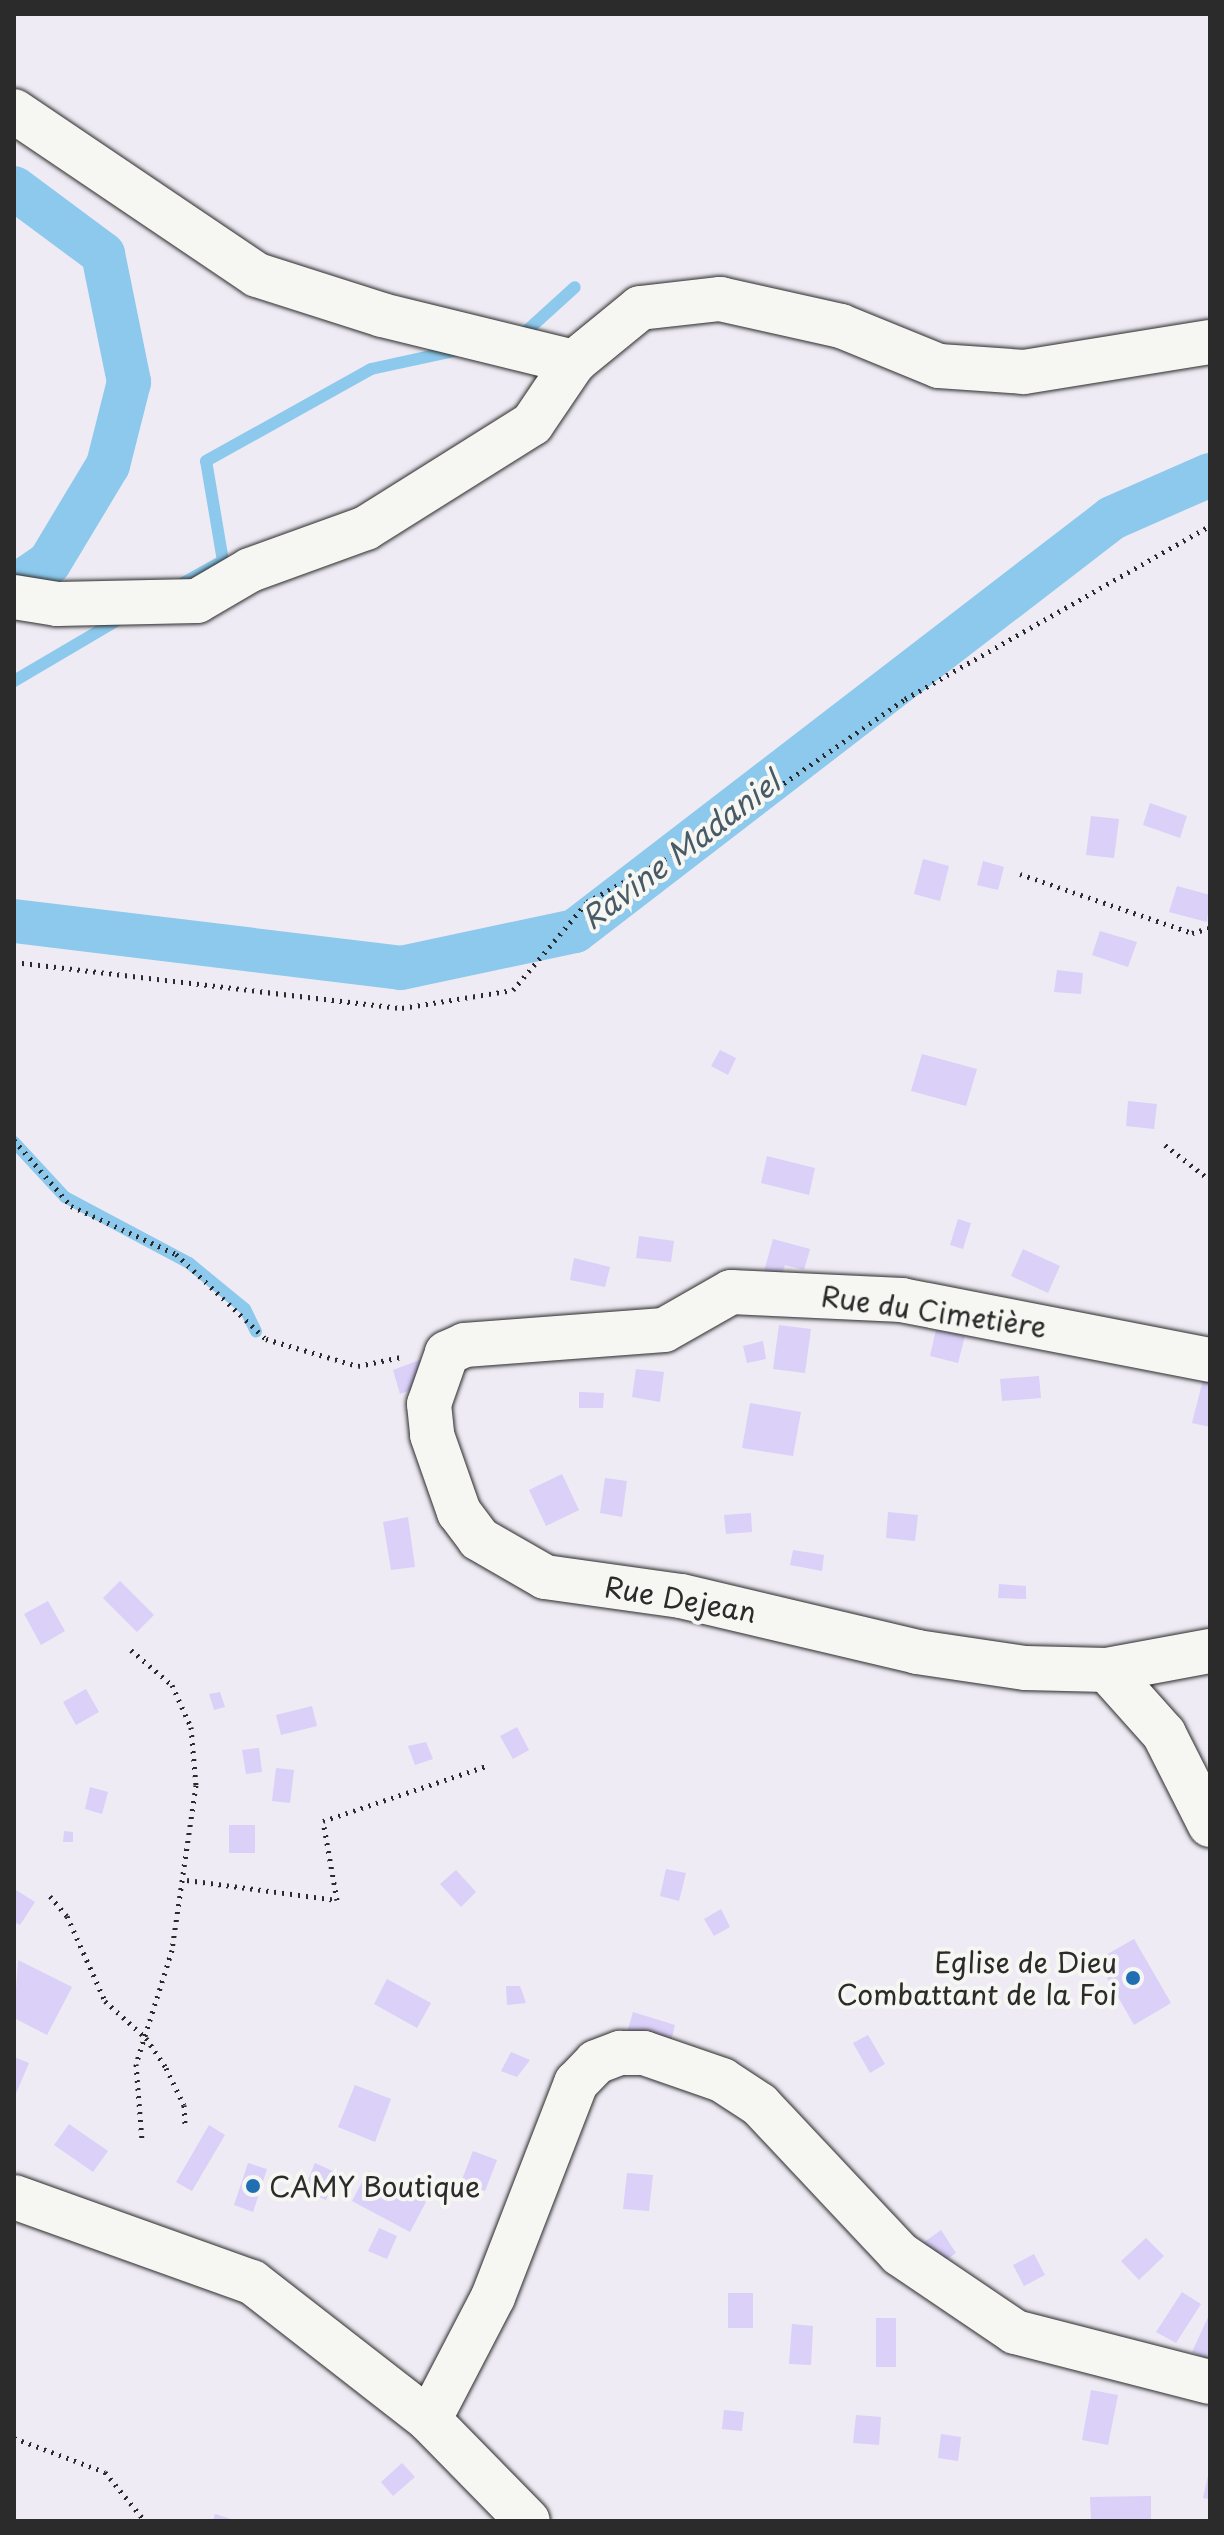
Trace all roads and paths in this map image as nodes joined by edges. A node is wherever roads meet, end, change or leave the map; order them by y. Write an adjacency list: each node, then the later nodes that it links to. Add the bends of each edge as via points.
1 (14, 111): 3 (street, via 257,275 382,315)
2 (1210, 342): 3 (street, via 1048,372 939,366 841,326 720,299 640,308)
3 (574, 362): 5 (street, via 532,424 366,528 250,570 197,601 57,604)
4 (1210, 526): 8 (path, via 905,699 705,838 587,902 513,990 402,1008)
5 (14, 597)
6 (1020, 874): 7 (path, via 1192,933)
7 (1210, 928)
8 (14, 962)
9 (14, 1140): 12 (path, via 71,1206 176,1254 266,1339 358,1366)
10 (1165, 1145): 11 (path)
11 (1210, 1180)
12 (447, 1353): 13 (street, Rue du Cimetière, via 491,1339 569,1342 664,1330 731,1292 815,1292 972,1312); 16 (street, Rue Dejean, via 429,1404 443,1475 479,1539 545,1577 681,1596 917,1652)
13 (1210, 1360)
14 (131, 1650): 20 (path, via 172,1685 191,1727 196,1785)
15 (1210, 1651): 16 (street, Rue Dejean)
16 (1107, 1670): 18 (street)
17 (486, 1766): 20 (path, via 323,1821 337,1900)
18 (1197, 1777): 19 (street)
19 (1210, 1825)
20 (187, 1880): 22 (path)
21 (50, 1896): 22 (path, via 67,1916 105,2001)
22 (146, 2038): 23 (path, via 184,2105); 24 (path, via 136,2064)
23 (185, 2127)
24 (142, 2140)
25 (14, 2197): 27 (street, via 252,2282)
26 (1210, 2382): 27 (street, via 1015,2332 900,2254 760,2105 722,2080 644,2053 620,2053 596,2062 576,2083 493,2297)
27 (429, 2420): 30 (street)
28 (14, 2438): 29 (path, via 105,2472)
29 (145, 2521)
30 (528, 2521)

